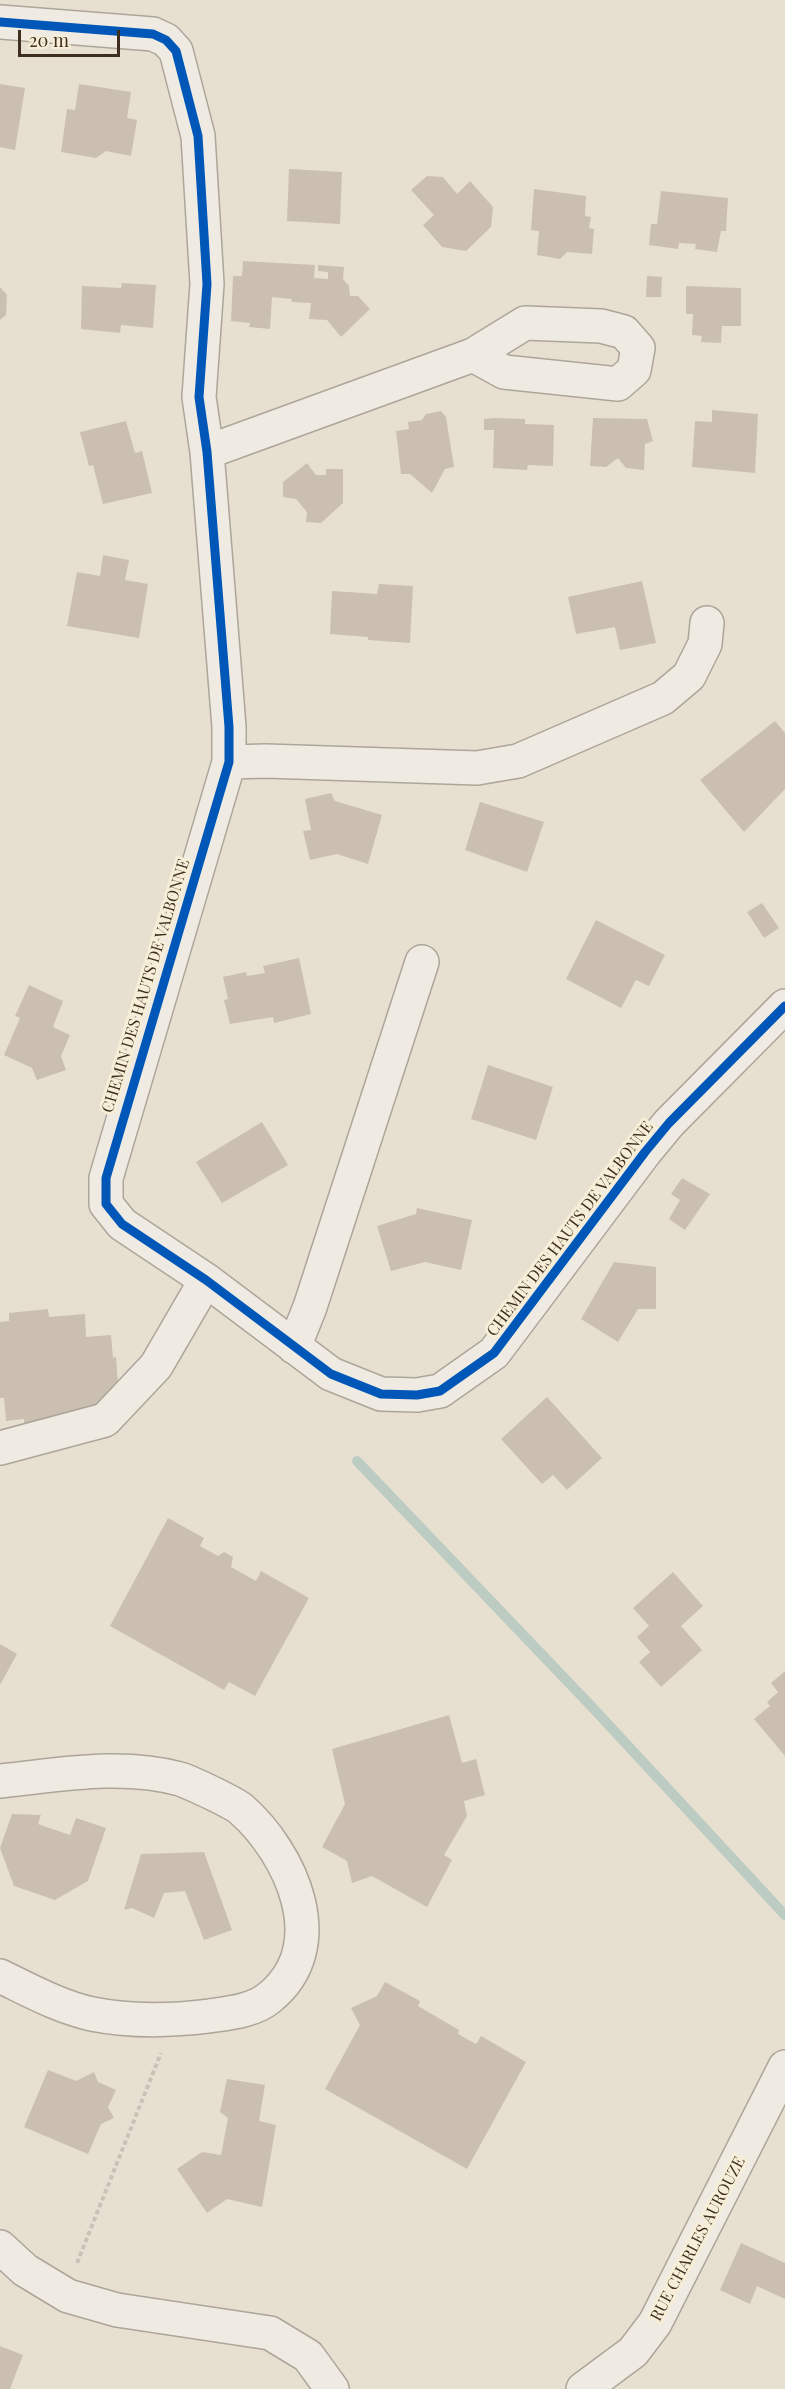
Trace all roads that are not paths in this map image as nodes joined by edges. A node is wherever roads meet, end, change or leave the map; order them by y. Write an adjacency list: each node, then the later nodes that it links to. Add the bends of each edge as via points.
1 (0, 22): 3 (street, CHEMIN DES HAUTS DE VALBONNE, via 153,34 176,51 198,136 207,284 199,397)
2 (474, 356): 3 (street)
3 (207, 452): 5 (street, CHEMIN DES HAUTS DE VALBONNE)
4 (707, 623): 5 (street, via 705,644 689,676 663,698 518,761 477,768)
5 (229, 762): 8 (street, CHEMIN DES HAUTS DE VALBONNE, via 106,1178 106,1204 122,1224)
6 (422, 962): 9 (street)
7 (785, 1006): 9 (street, CHEMIN DES HAUTS DE VALBONNE, via 669,1123 494,1353 465,1375 440,1391 381,1394 332,1374)
8 (206, 1280): 9 (street, CHEMIN DES HAUTS DE VALBONNE); 10 (street, via 156,1366 105,1420)
9 (294, 1347)
10 (0, 1448)
11 (0, 1781): 12 (street, via 103,1770 181,1779 239,1808 270,1839 291,1876 302,1917 300,1950 288,1976 268,1998 238,2012 172,2021 90,2013)
12 (0, 1976)
13 (785, 2067): 16 (street, RUE CHARLES AUROUZE, via 656,2322 633,2352)
14 (0, 2247): 15 (street, via 25,2270 68,2296 117,2310 270,2333 308,2356)
15 (330, 2388)
16 (583, 2389)

